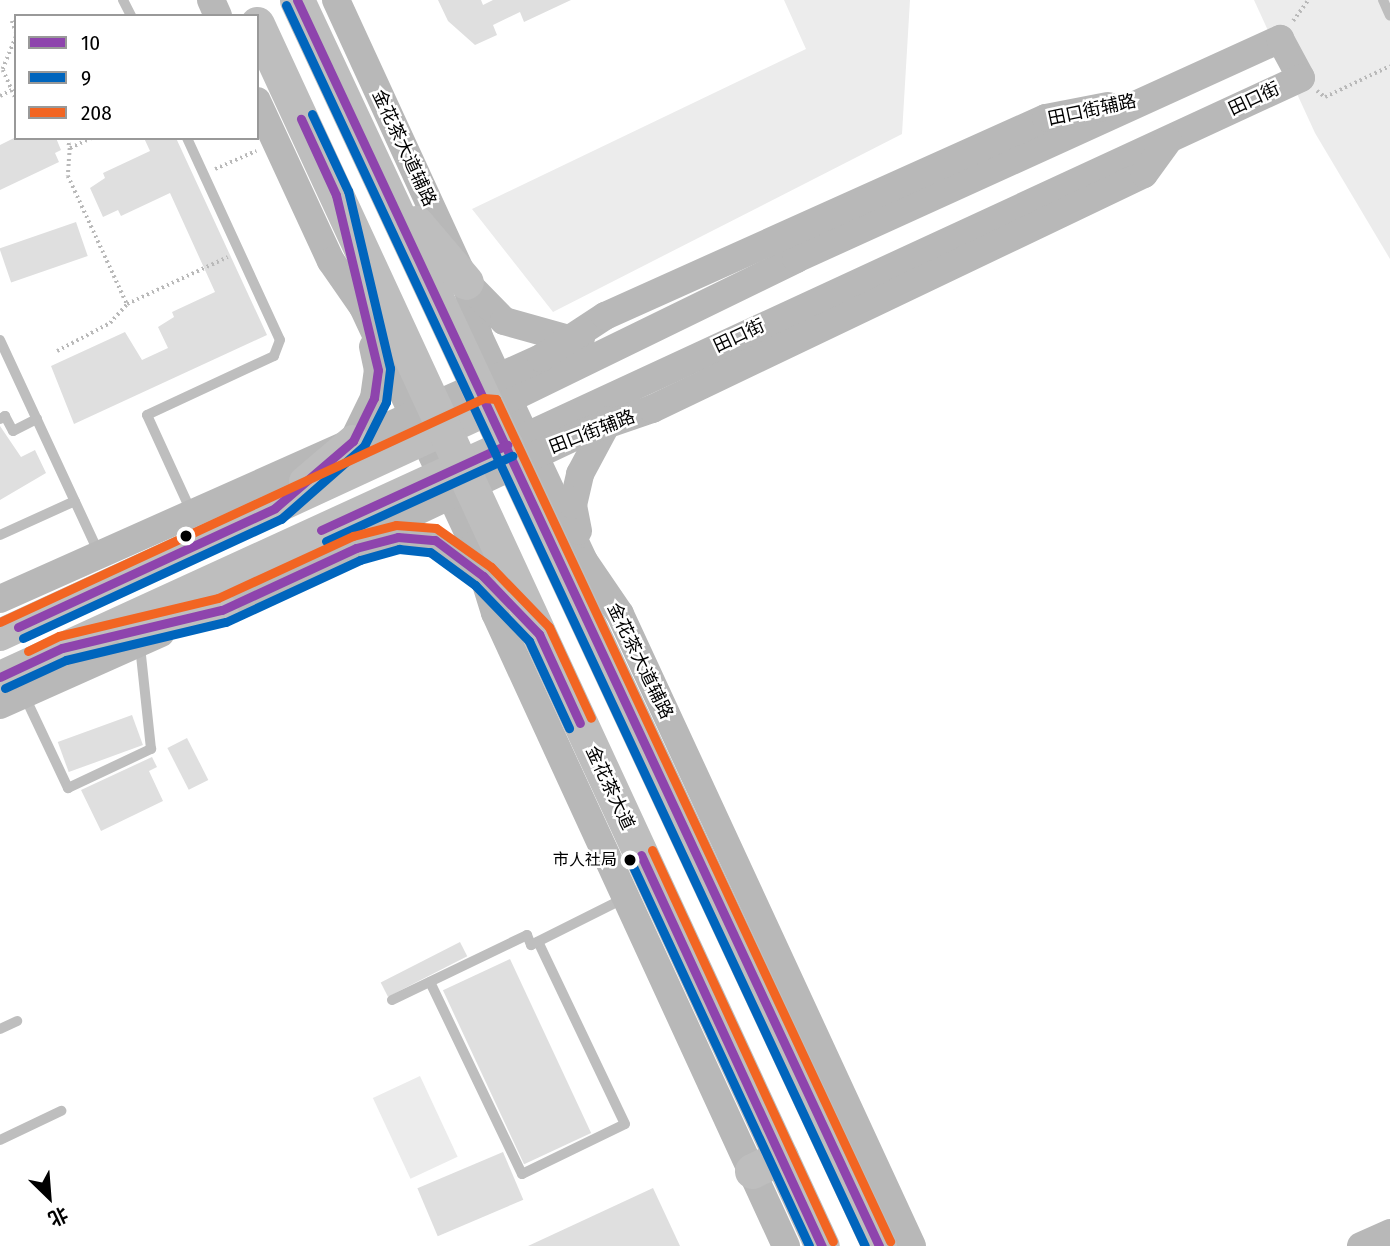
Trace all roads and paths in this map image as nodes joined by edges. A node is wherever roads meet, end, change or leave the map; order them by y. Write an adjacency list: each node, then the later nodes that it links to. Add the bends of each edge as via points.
1 (297, 0): 22 (highway)
2 (335, 0): 27 (street, 金花茶大道辅路)
3 (1383, 0): 4 (lane)
4 (1390, 16)
5 (12, 21): 6 (path)
6 (14, 28)
7 (259, 28): 23 (highway, 金花茶大道)
8 (14, 40): 11 (path, via 3,70)
9 (1390, 66): 10 (path, via 1325,97)
10 (1301, 78): 14 (street, 田口街, via 1280,39); 24 (street, 田口街, via 1169,138)
11 (12, 90): 12 (path); 13 (path)
12 (14, 94)
13 (0, 96)
14 (1155, 96): 25 (street, 田口街辅路, via 1046,118)
15 (259, 105): 19 (street)
16 (68, 140): 20 (path)
17 (87, 140): 20 (path)
18 (188, 140): 21 (lane)
19 (279, 147): 21 (path, via 251,152); 29 (street, via 331,261)
20 (71, 148): 28 (path, via 68,176)
21 (204, 174): 45 (lane, via 280,340 274,356 147,415)
22 (385, 187): 27 (highway); 35 (highway)
23 (336, 195): 29 (highway); 38 (highway, 金花茶大道)
24 (1014, 222): 34 (street, 田口街); 39 (street, 田口街辅路, via 665,403)
25 (790, 247): 30 (street); 31 (street, 田口街辅路, via 605,316)
26 (230, 256): 28 (path)
27 (466, 282): 31 (street, via 504,321); 35 (street, 金花茶大道辅路)
28 (127, 304): 33 (path, via 110,323)
29 (362, 307): 38 (street); 40 (street, via 379,370 374,398)
30 (639, 334): 31 (street); 35 (street)
31 (569, 339): 35 (street, 田口街辅路)
32 (0, 340): 37 (lane)
33 (57, 351)
34 (660, 372): 39 (street); 41 (street, 田口街)
35 (494, 393): 38 (main road); 41 (highway)
36 (0, 419): 37 (lane, via 5,416 13,431)
37 (37, 419): 43 (lane)
38 (429, 422): 40 (street); 42 (highway, 金花茶大道); 44 (main road)
39 (604, 426): 41 (street, 田口街辅路); 49 (street, via 580,474 573,505)
40 (353, 441): 44 (main road); 45 (street)
41 (521, 451): 42 (main road, 田口街); 49 (street, 金花茶大道辅路); 65 (highway)
42 (456, 480): 47 (street); 50 (street); 53 (highway, 金花茶大道); 56 (main road, 田口街)
43 (75, 501): 46 (lane); 48 (lane)
44 (275, 508): 54 (main road)
45 (191, 511): 48 (street)
46 (0, 535)
47 (355, 548): 50 (street, via 398,537 435,540); 52 (street)
48 (99, 554): 51 (street)
49 (584, 561): 65 (street, 金花茶大道辅路, via 620,614)
50 (483, 576): 53 (highway); 58 (street, via 495,613)
51 (0, 599)
52 (222, 610): 55 (street); 56 (main road)
53 (539, 634): 67 (highway, 金花茶大道)
54 (0, 635)
55 (139, 641): 57 (street); 57 (lane, via 151,749 68,788)
56 (62, 648): 57 (main road, 田口街)
57 (9, 687)
58 (626, 898): 59 (lane); 67 (street)
59 (538, 942): 60 (lane, via 531,945 527,935); 60 (lane, via 625,1124 522,1174)
60 (430, 982): 61 (lane)
61 (391, 1000)
62 (17, 1021): 63 (lane)
63 (0, 1029)
64 (61, 1111): 66 (lane)
65 (841, 1129): 71 (highway); 72 (street, 金花茶大道辅路)
66 (0, 1140)
67 (767, 1164): 69 (street); 70 (highway, 金花茶大道)
68 (1390, 1233): 73 (street)
69 (786, 1246)
70 (822, 1246)
71 (879, 1246)
72 (912, 1246)
73 (1362, 1246)

